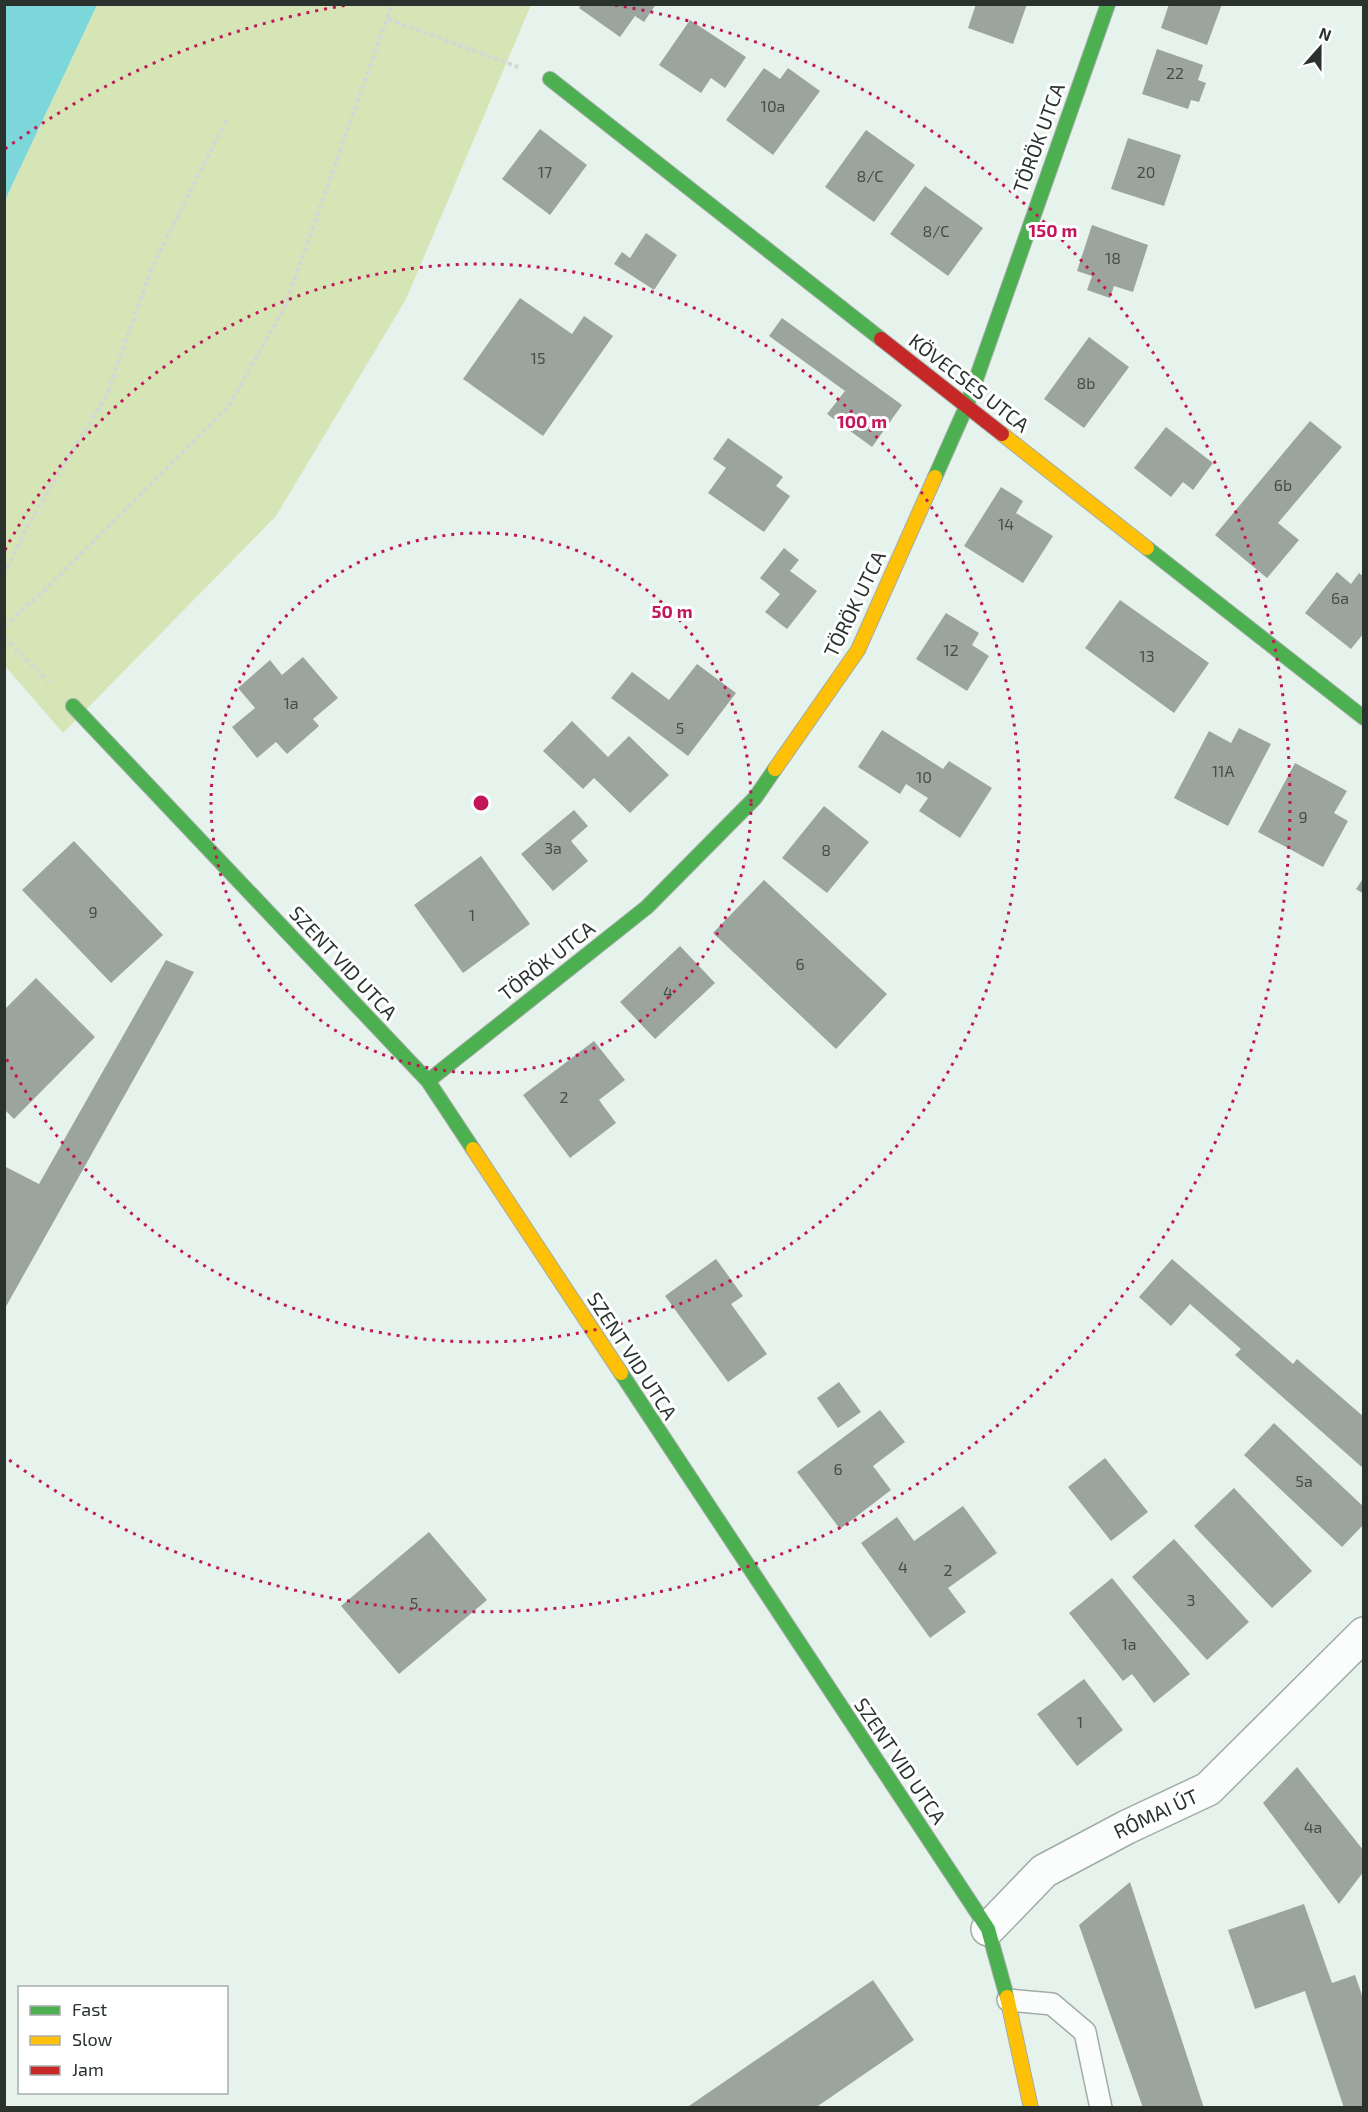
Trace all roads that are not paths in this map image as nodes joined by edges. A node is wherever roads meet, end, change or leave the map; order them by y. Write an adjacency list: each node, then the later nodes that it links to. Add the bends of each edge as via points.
1 (1108, 4): 3 (street, TÖRÖK UTCA)
2 (550, 79): 3 (street, KÖVECSES UTCA)
3 (967, 405): 5 (street, KÖVECSES UTCA); 6 (street, TÖRÖK UTCA, via 858,650 755,798 647,907)
4 (73, 706): 6 (street, SZENT VID UTCA)
5 (1364, 718)
6 (428, 1081): 8 (street, SZENT VID UTCA)
7 (1364, 1634): 8 (street, RÓMAI ÚT, via 1208,1789 1044,1871)
8 (988, 1929): 9 (street, SZENT VID UTCA)
9 (1008, 2000): 10 (street, SZENT VID UTCA); 11 (lane, via 1052,2004 1085,2032)
10 (1031, 2108)
11 (1101, 2108)

